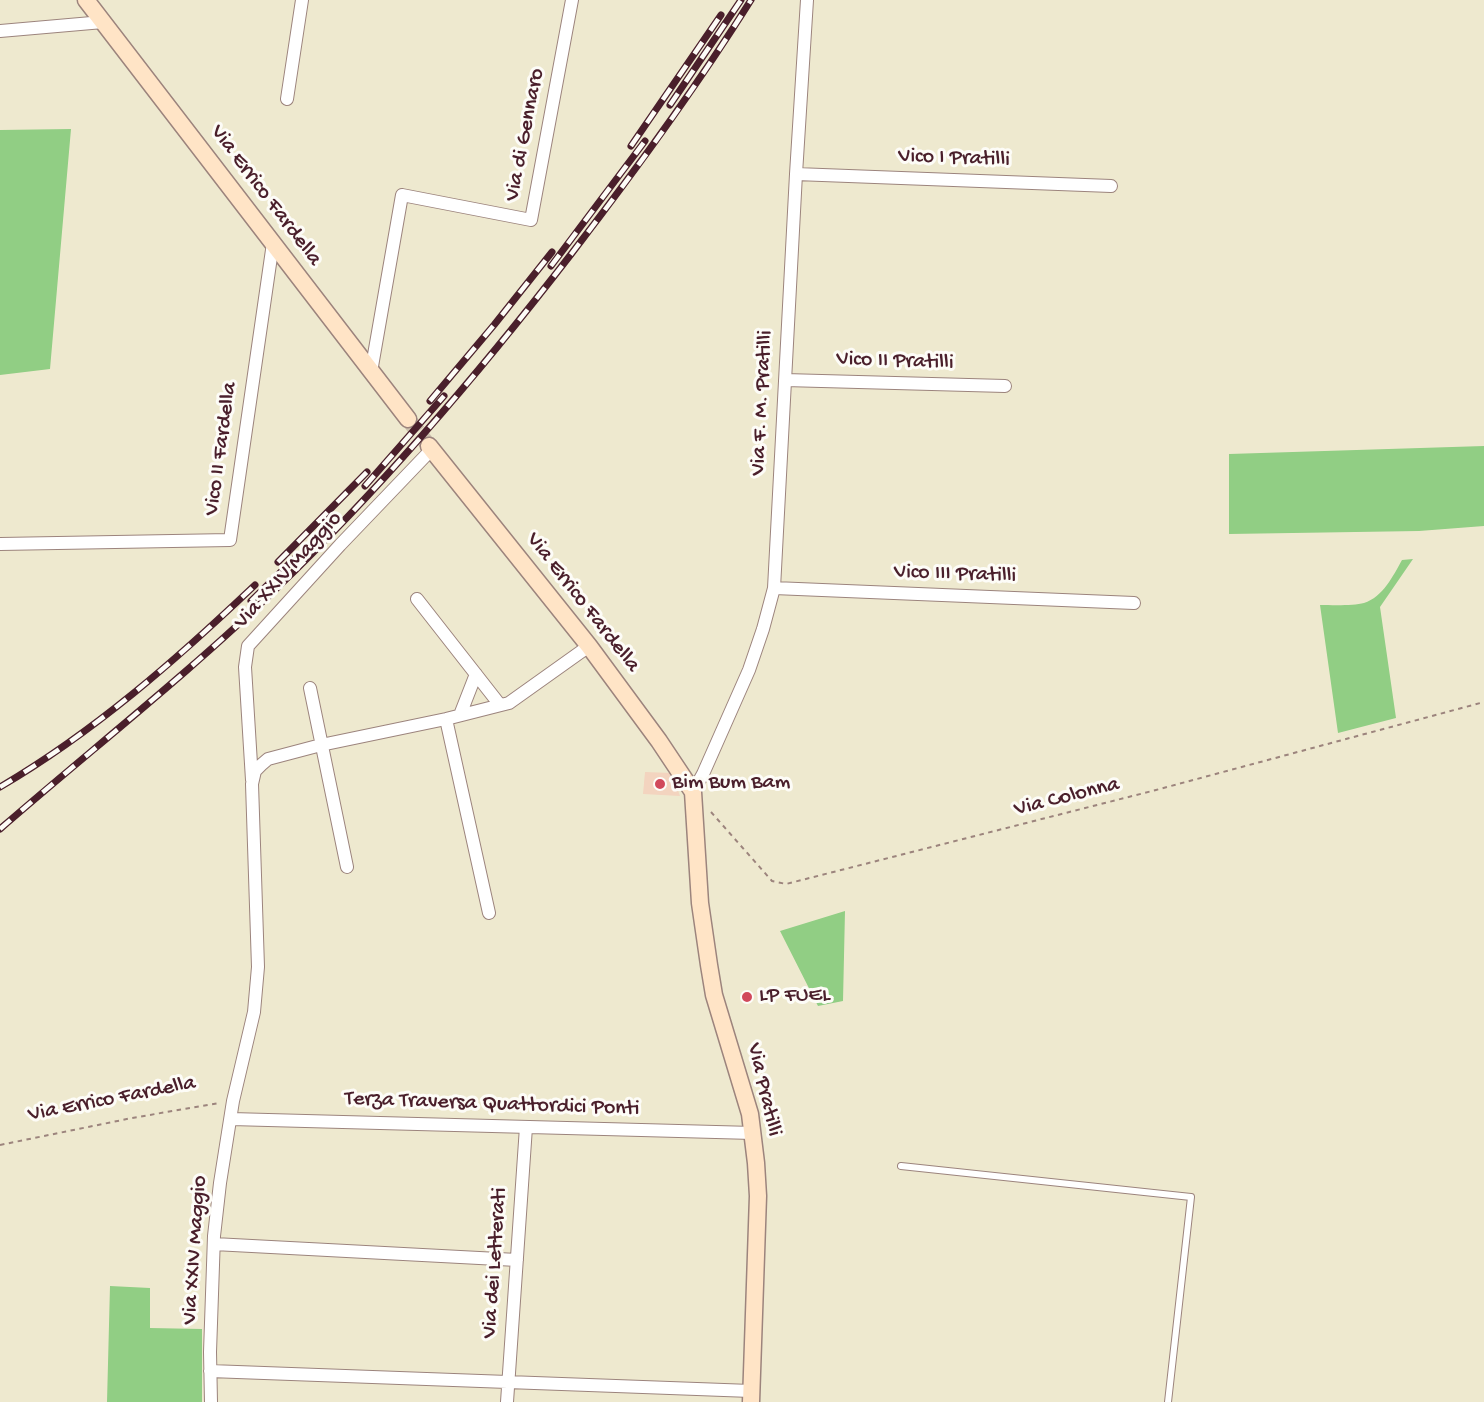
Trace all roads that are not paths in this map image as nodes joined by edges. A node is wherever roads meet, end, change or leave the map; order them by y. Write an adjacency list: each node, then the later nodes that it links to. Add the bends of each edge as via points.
1 (86, 0): 5 (street, Via Errico Fardella)
2 (302, 0): 7 (street)
3 (572, 0): 11 (street, Via di Gennaro, via 531,220 402,195)
4 (807, 0): 8 (street, Via F. M. Pratilli)
5 (103, 21): 6 (street); 10 (street, Via Errico Fardella)
6 (0, 31)
7 (287, 99)
8 (796, 174): 9 (street, Vico I Pratilli); 12 (street, Via F. M. Pratilli)
9 (1111, 186)
10 (273, 243): 11 (street, Via Errico Fardella); 16 (street, Vico II Fardella, via 230,540)
11 (371, 372): 14 (street, Via Errico Fardella)
12 (785, 380): 13 (street, Vico II Pratilli); 17 (street, Via F. M. Pratilli)
13 (1005, 386)
14 (408, 419)
15 (430, 448): 20 (street, Via Errico Fardella); 27 (street, Via XXIV Maggio, via 248,646 245,667)
16 (0, 544)
17 (774, 588): 19 (street, Vico III Pratilli); 28 (street, Via F. M. Pratilli, via 749,670)
18 (417, 599): 21 (street)
19 (1134, 603)
20 (590, 646): 23 (street, via 509,703); 28 (street, Via Errico Fardella)
21 (476, 674): 23 (street); 24 (street)
22 (310, 688): 26 (street)
23 (500, 705): 24 (street)
24 (460, 715): 25 (street)
25 (446, 719): 26 (street); 30 (street)
26 (321, 745): 27 (street, via 268,759 255,771); 29 (street)
27 (252, 784): 31 (street, Via XXIV Maggio, via 258,967 254,1012)
28 (693, 792): 33 (street, Via Pratilli, via 700,903 714,995)
29 (346, 867)
30 (489, 913)
31 (231, 1119): 32 (street, Terza Traversa Quattordici Ponti); 35 (street, Via XXIV Maggio)
32 (526, 1127): 33 (street, Terza Traversa Quattordici Ponti); 36 (street, Via dei Letterati)
33 (753, 1133): 39 (street, Via Pratilli, via 758,1196)
34 (901, 1166): 42 (lane, via 1191,1197)
35 (214, 1244): 36 (street); 37 (street, Via XXIV Maggio)
36 (517, 1260): 38 (street, Via dei Letterati)
37 (210, 1371): 38 (street); 40 (street, Via XXIV Maggio)
38 (509, 1381): 39 (street); 41 (street, Via dei Letterati)
39 (751, 1396)
40 (211, 1402)
41 (507, 1402)
42 (1168, 1402)

